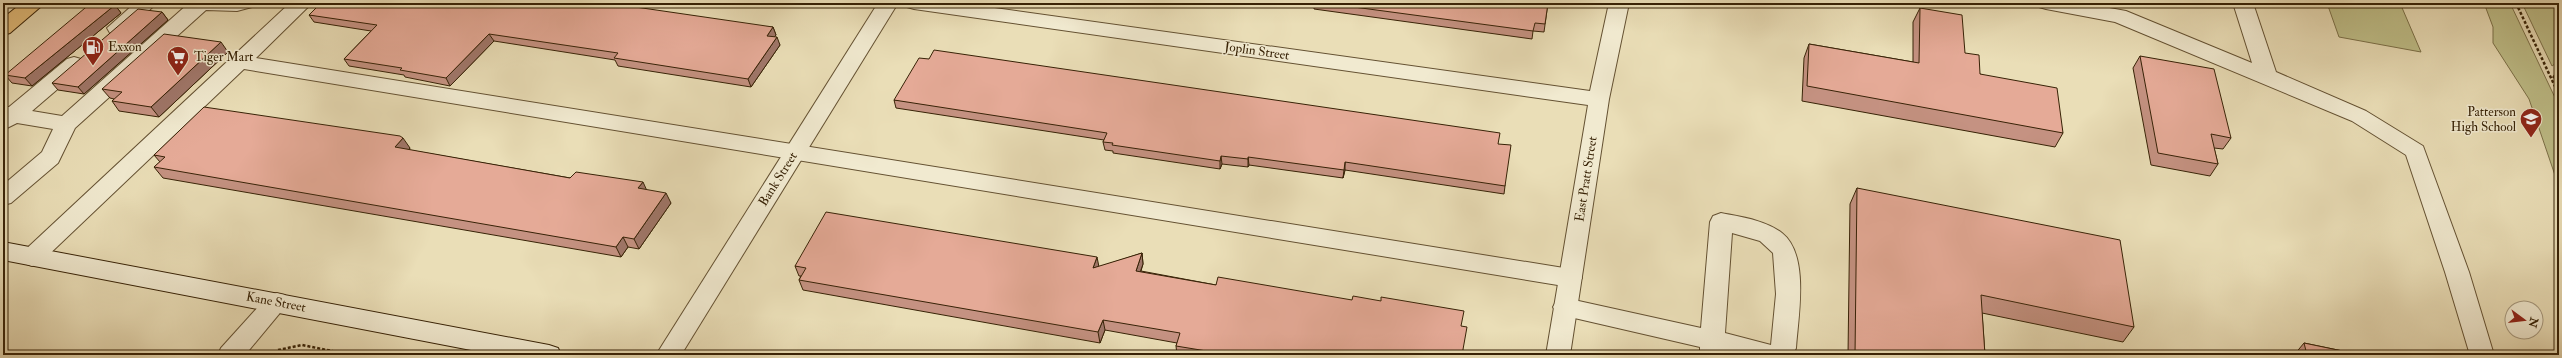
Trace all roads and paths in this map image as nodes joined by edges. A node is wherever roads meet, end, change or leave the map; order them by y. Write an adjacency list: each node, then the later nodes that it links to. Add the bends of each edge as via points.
1 (35, 3): 12 (main road)
2 (147, 3): 13 (street)
3 (245, 3): 11 (street)
4 (302, 3): 15 (street)
5 (888, 3): 23 (street, Bank Street)
6 (914, 3): 20 (street, Joplin Street)
7 (1619, 3): 20 (street, East Pratt Street)
8 (2046, 3): 17 (street, via 2119,16)
9 (2243, 3): 17 (street)
10 (2516, 3): 18 (path)
11 (205, 4): 22 (street)
12 (3, 28)
13 (104, 39)
14 (86, 54): 21 (street)
15 (240, 62): 23 (street); 26 (street)
16 (2559, 70): 18 (path)
17 (2267, 76): 39 (street, via 2359,116 2415,151 2457,272)
18 (2553, 78): 19 (path)
19 (2559, 95)
20 (1599, 99): 27 (street, East Pratt Street)
21 (6, 117): 22 (street)
22 (66, 124): 24 (street, via 50,157)
23 (794, 153): 27 (street); 35 (street, Bank Street)
24 (3, 197)
25 (3, 251): 26 (street, Kane Street)
26 (32, 257): 28 (street, Kane Street)
27 (1570, 278): 29 (street, East Pratt Street)
28 (277, 302): 32 (street); 34 (street, Kane Street)
29 (1565, 307): 30 (street); 36 (street, East Pratt Street)
30 (1712, 348): 37 (street); 38 (street, via 1721,222 1765,234 1780,245 1788,260 1784,348)
31 (272, 352): 33 (path, via 302,345)
32 (230, 355)
33 (352, 355)
34 (549, 355)
35 (668, 355)
36 (1558, 355)
37 (1771, 355)
38 (1776, 355)
39 (2482, 355)

